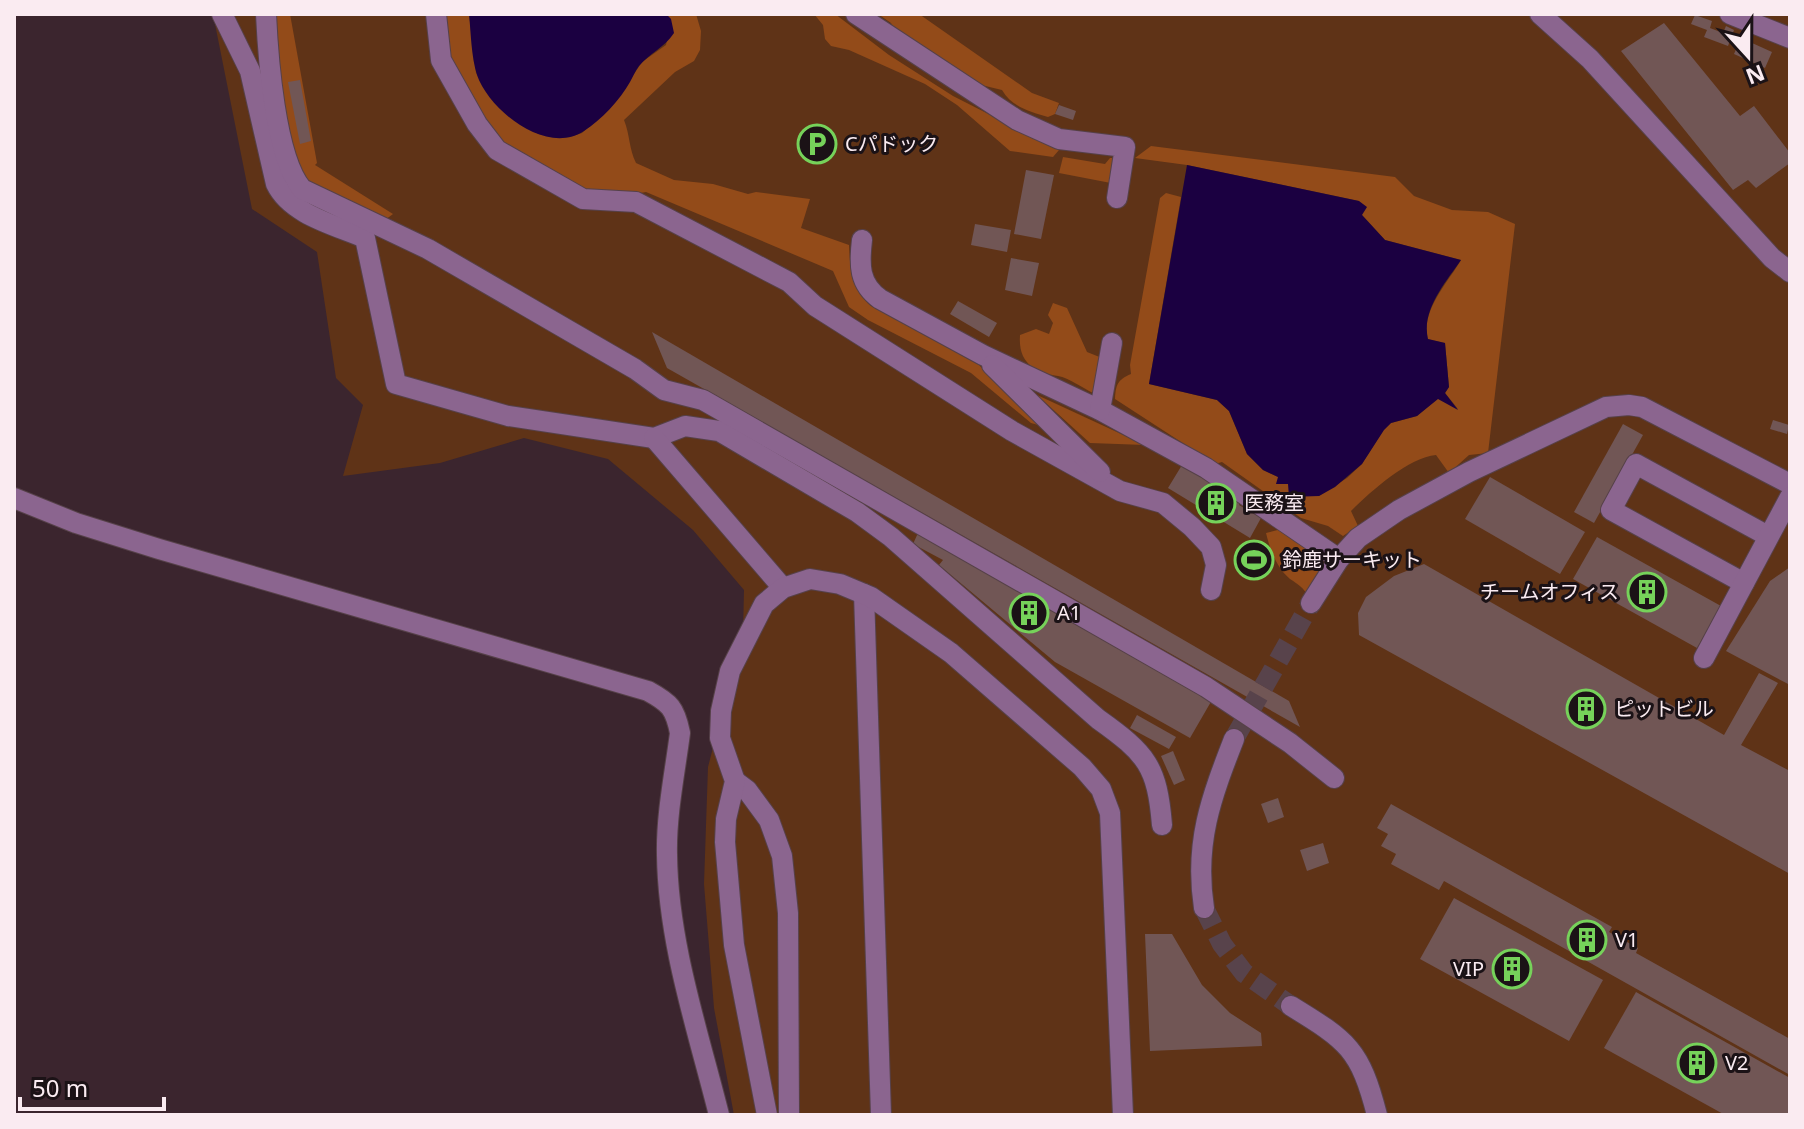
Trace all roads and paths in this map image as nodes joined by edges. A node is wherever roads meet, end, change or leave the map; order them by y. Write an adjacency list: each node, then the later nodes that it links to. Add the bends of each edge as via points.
1 (222, 14): 14 (street, via 250,71 281,195 300,210 365,238 396,384 508,416)
2 (266, 14): 27 (street, via 269,78 290,169 302,189 428,249 664,390 703,400 1206,687)
3 (436, 14): 16 (street, via 441,60 497,150 583,199 636,202 789,282 815,306 1012,431)
4 (856, 14): 8 (street, via 1017,120 1059,139 1125,147)
5 (1540, 14): 10 (street, via 1590,59)
6 (1730, 14): 7 (street)
7 (1790, 38)
8 (1117, 198)
9 (862, 240): 12 (street, via 861,276 869,291)
10 (1790, 272)
11 (1112, 343): 13 (street)
12 (983, 355): 13 (street); 16 (street)
13 (1100, 410): 19 (street, via 1228,481)
14 (654, 438): 21 (street); 29 (street, via 685,426 719,431 891,537 1144,756 1159,792)
15 (1790, 487): 18 (street); 19 (street, via 1642,407 1606,407 1399,510 1358,538)
16 (1120, 491): 22 (street, via 1163,503 1211,547)
17 (14, 498): 33 (street, via 159,549 648,691 666,701 680,733 666,853 669,886 679,951)
18 (1768, 536): 20 (street); 20 (street, via 1636,464 1611,510)
19 (1339, 559): 24 (street)
20 (1744, 583): 25 (street)
21 (783, 588): 23 (street, via 810,579); 28 (street, via 755,619 724,692 720,738)
22 (1211, 590)
23 (864, 594): 36 (street); 37 (street, via 951,653 1094,779 1108,802)
24 (1311, 603)
25 (1704, 658)
26 (1234, 739): 30 (street, via 1203,828)
27 (1334, 778)
28 (735, 781): 34 (street, via 725,842 734,945); 35 (street, via 769,820 782,856 788,913)
29 (1162, 825)
30 (1204, 908)
31 (1291, 1006): 32 (street, via 1352,1050 1370,1089)
32 (1374, 1114)
33 (719, 1115)
34 (767, 1115)
35 (789, 1115)
36 (881, 1115)
37 (1123, 1115)

